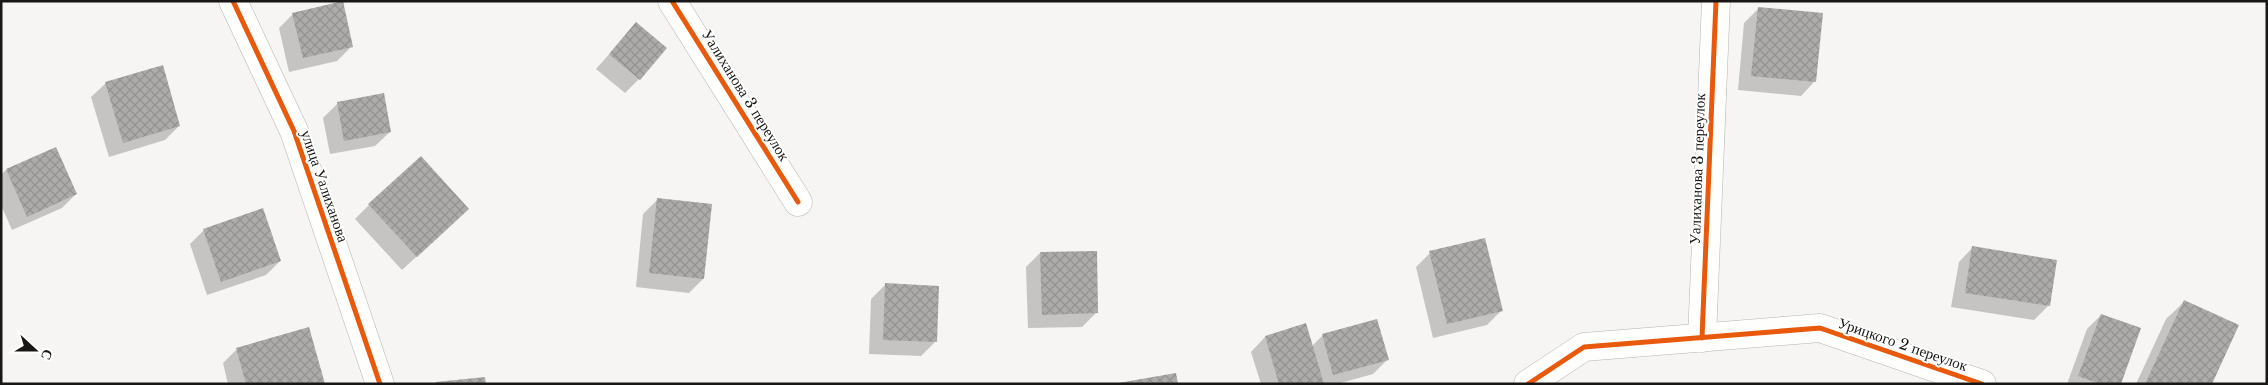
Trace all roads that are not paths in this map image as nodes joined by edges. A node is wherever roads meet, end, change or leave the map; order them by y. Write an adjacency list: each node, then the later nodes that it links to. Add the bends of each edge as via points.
1 (234, 1): 6 (street, улица Уалиханова, via 294,131)
2 (672, 1): 4 (street, Уалиханова 3 переулок)
3 (1716, 1): 5 (street, Уалиханова 3 переулок)
4 (798, 202)
5 (1702, 338): 7 (street, Урицкого 2 переулок, via 1584,347); 8 (street, Урицкого 2 переулок, via 1820,328)
6 (380, 384)
7 (1528, 384)
8 (1982, 384)

